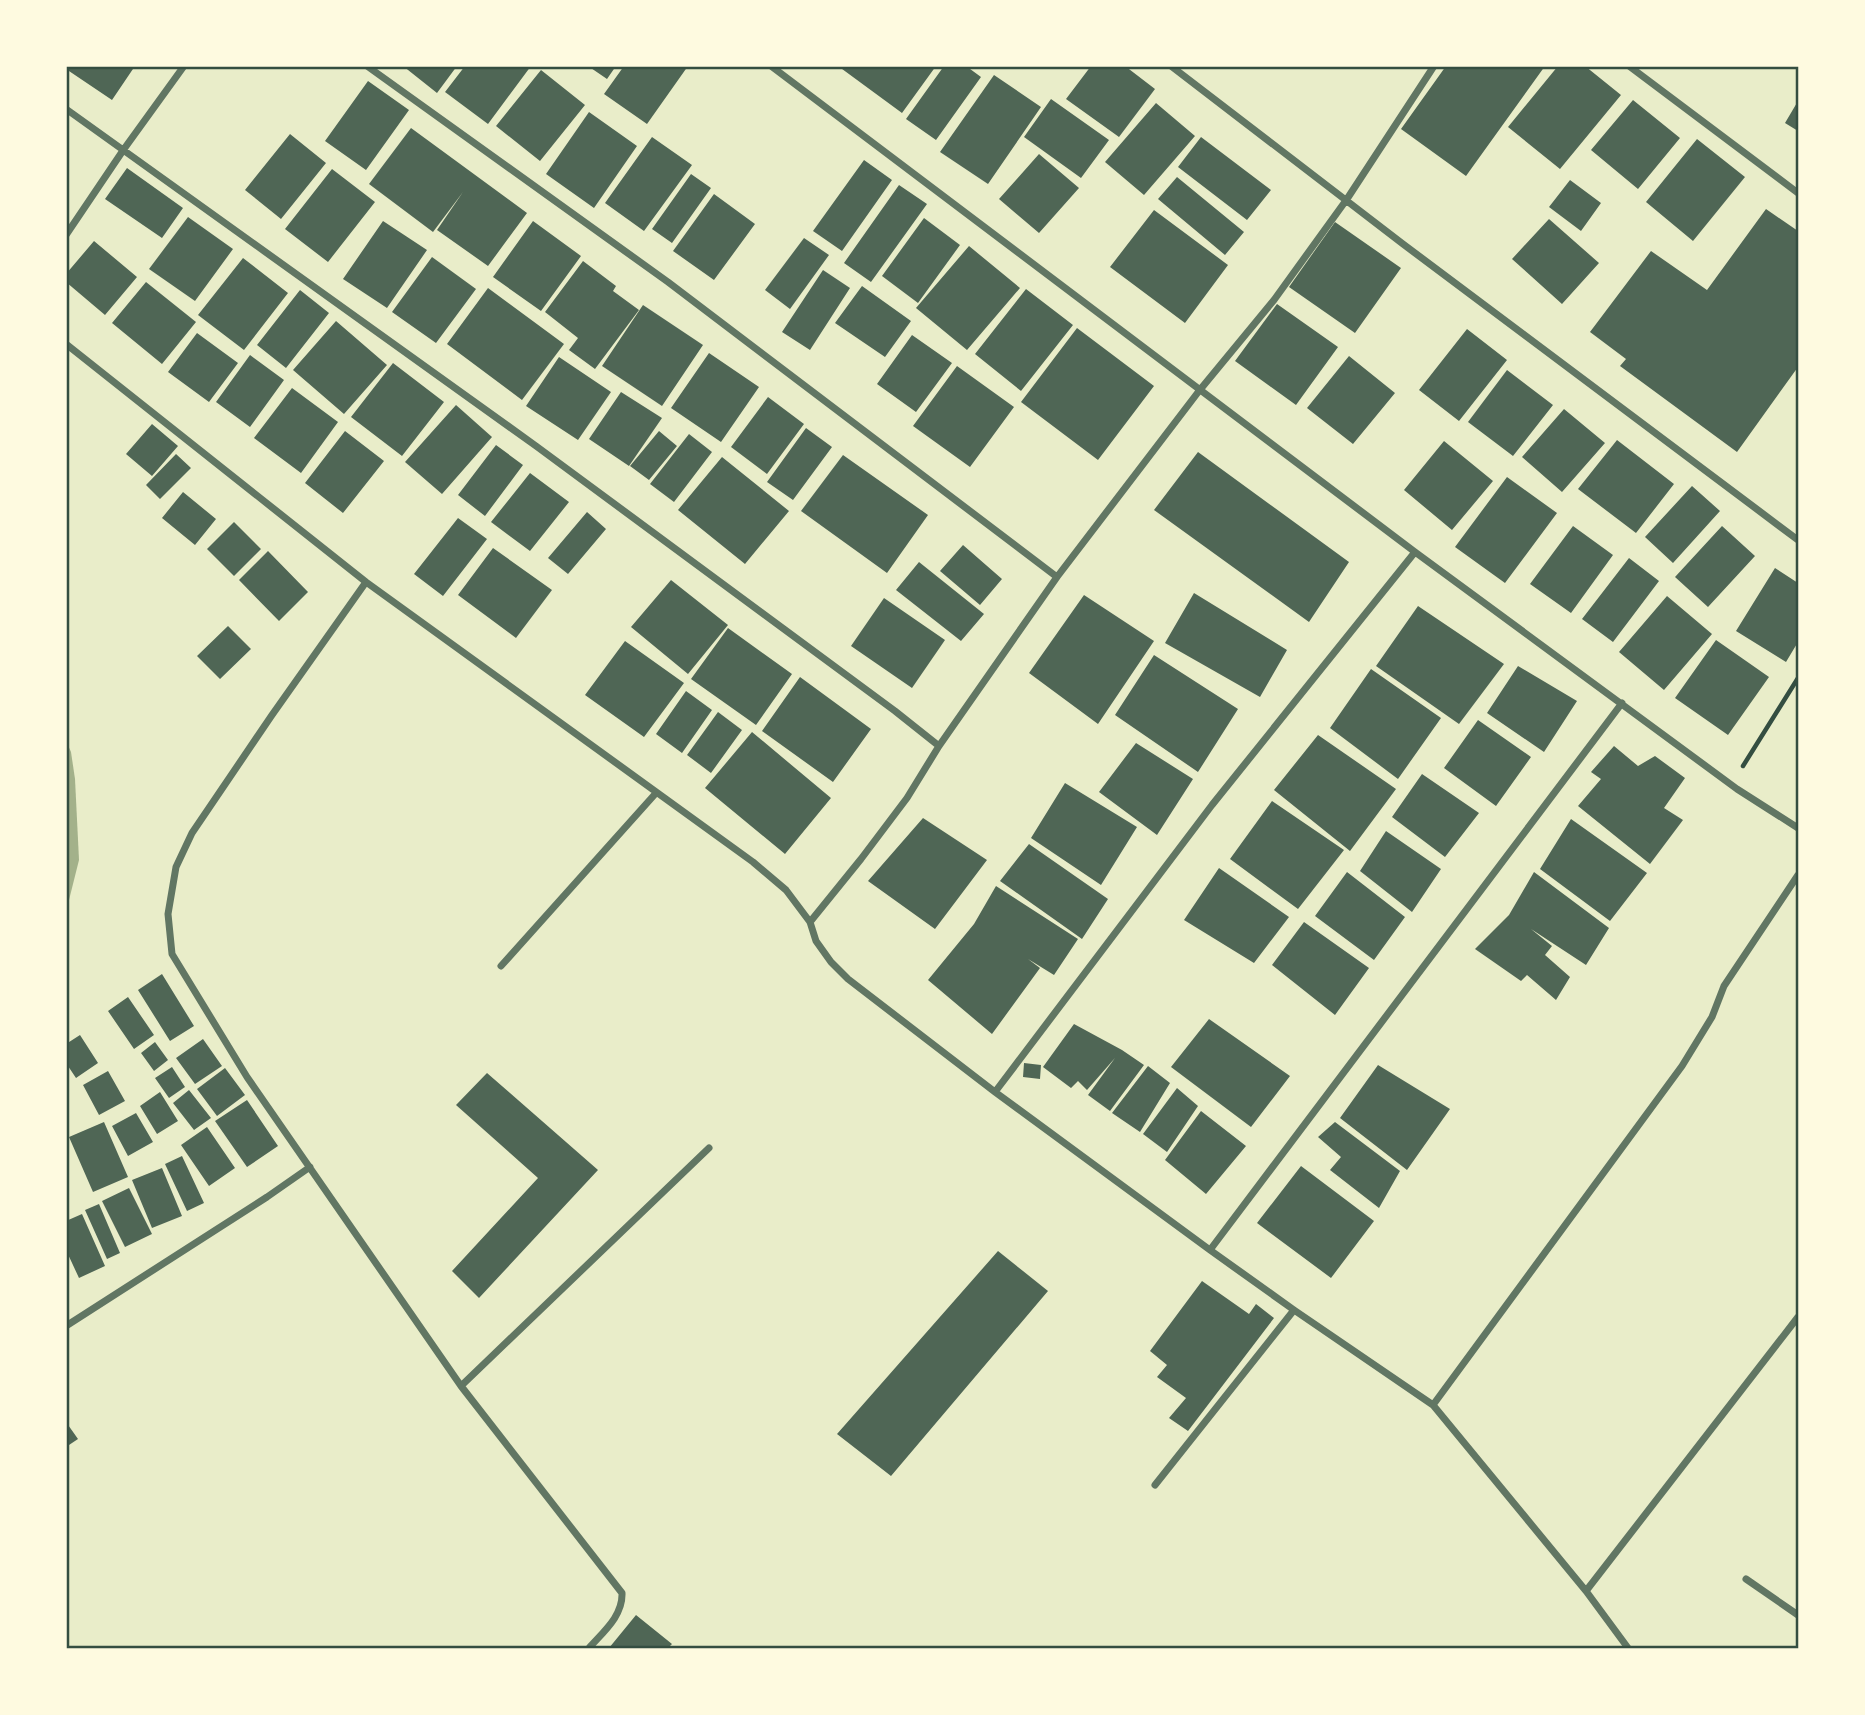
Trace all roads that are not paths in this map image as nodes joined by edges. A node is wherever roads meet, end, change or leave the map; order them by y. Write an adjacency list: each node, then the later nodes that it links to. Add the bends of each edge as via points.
1 (184, 66): 8 (street)
2 (367, 66): 16 (street, via 668,282)
3 (771, 66): 13 (street)
4 (1171, 66): 10 (street)
5 (1434, 66): 10 (street)
6 (1629, 66): 9 (street)
7 (66, 109): 8 (street)
8 (124, 149): 11 (street); 19 (street, via 536,446)
9 (1798, 193)
10 (1347, 199): 13 (street, via 1275,300); 14 (street)
11 (66, 235)
12 (66, 344): 17 (street)
13 (1199, 391): 15 (street); 16 (street)
14 (1798, 540)
15 (1415, 552): 18 (street); 25 (street, via 1212,806)
16 (1057, 577): 19 (street)
17 (366, 582): 20 (street); 27 (street, via 192,832 176,867 168,914 172,954 247,1077)
18 (1622, 703): 21 (street); 28 (street)
19 (939, 747): 23 (street, via 888,824)
20 (656, 793): 23 (street, via 753,862 786,890); 24 (street)
21 (1798, 828)
22 (1798, 876): 33 (street, via 1724,986 1682,1066)
23 (810, 922): 25 (street, via 823,952 848,979)
24 (501, 966)
25 (995, 1092): 28 (street)
26 (709, 1147): 32 (street)
27 (310, 1167): 31 (street); 32 (street)
28 (1210, 1250): 29 (street)
29 (1294, 1310): 33 (street); 34 (street)
30 (1798, 1317): 36 (street)
31 (66, 1326)
32 (461, 1386): 38 (street, via 622,1593 620,1612)
33 (1433, 1405): 36 (street)
34 (1155, 1485)
35 (1746, 1579): 37 (street)
36 (1586, 1591): 39 (street)
37 (1798, 1615)
38 (589, 1648)
39 (1628, 1648)

